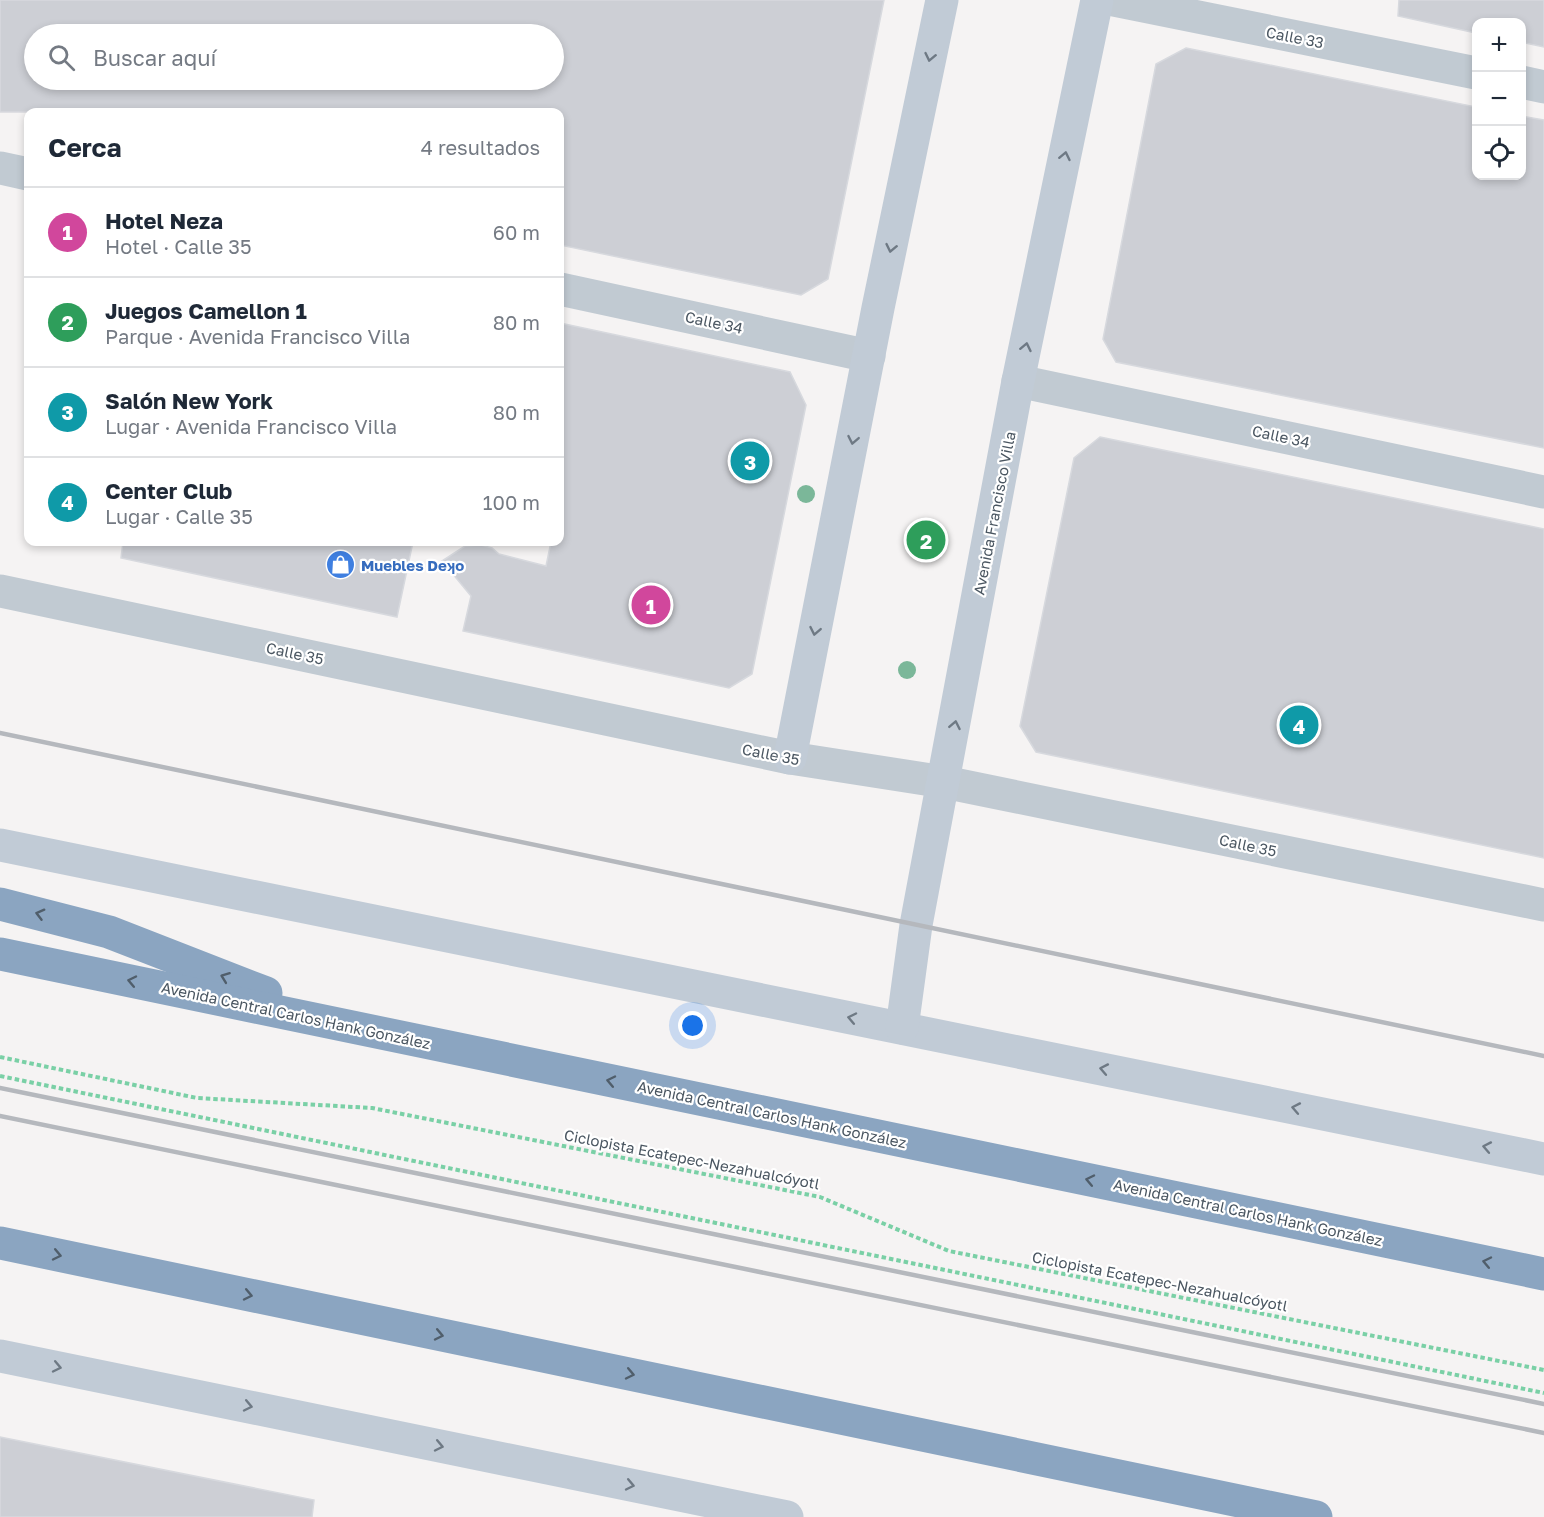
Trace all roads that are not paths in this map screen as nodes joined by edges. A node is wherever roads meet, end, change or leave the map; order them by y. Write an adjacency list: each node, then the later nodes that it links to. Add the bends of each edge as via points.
1 (942, 0): 10 (main road, one-way to 10)
2 (1097, 0): 11 (main road, Avenida Francisco Villa, one-way to 2)
3 (1114, 0): 4 (street, Calle 33)
4 (1472, 72)
5 (1526, 83): 6 (street)
6 (1544, 87)
7 (0, 168): 8 (street)
8 (24, 173)
9 (564, 290): 10 (street, Calle 34)
10 (869, 356): 14 (main road, one-way to 14)
11 (1018, 381): 12 (street, Calle 34); 15 (main road, Avenida Francisco Villa, one-way to 11)
12 (1544, 492)
13 (0, 591): 14 (street, Calle 35)
14 (790, 758): 15 (street, Calle 35)
15 (944, 782): 18 (street, Calle 35); 21 (main road, Avenida Francisco Villa, via 916,925)
16 (0, 845): 21 (main road, one-way to 16)
17 (0, 904): 20 (highway, one-way to 17, via 109,932)
18 (1544, 905)
19 (0, 954): 20 (highway, Avenida Central Carlos Hank González, one-way to 19)
20 (358, 1028): 24 (highway, Avenida Central Carlos Hank González, one-way to 20)
21 (902, 1028): 22 (main road, one-way to 21)
22 (1544, 1159)
23 (0, 1243): 27 (highway, one-way to 27)
24 (1544, 1274)
25 (0, 1356): 26 (main road, one-way to 26)
26 (787, 1517)
27 (1316, 1517)

